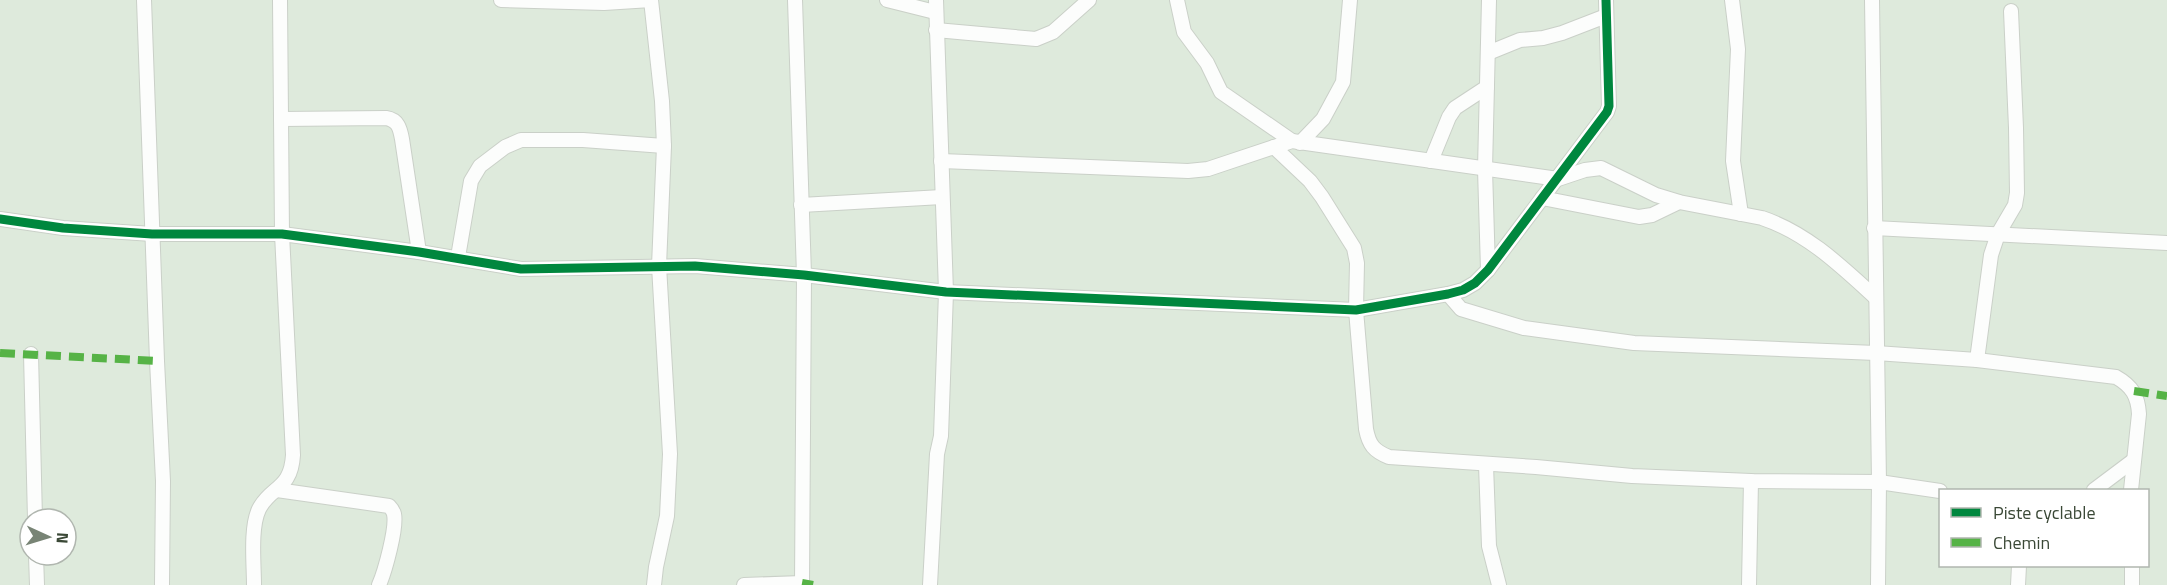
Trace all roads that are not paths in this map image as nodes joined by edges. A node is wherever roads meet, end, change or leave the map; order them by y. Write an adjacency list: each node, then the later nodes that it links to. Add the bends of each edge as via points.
1 (144, 0): 35 (street)
2 (280, 0): 20 (street)
3 (501, 0): 4 (street)
4 (651, 0): 22 (street)
5 (794, 0): 31 (street)
6 (887, 0): 14 (street)
7 (1089, 0): 17 (street, via 1053,32 1036,39)
8 (1177, 0): 21 (street, via 1184,32 1207,63 1221,92)
9 (1350, 0): 21 (street, via 1343,82 1323,119)
10 (1489, 0): 18 (street)
11 (1606, 0): 16 (street)
12 (1732, 0): 32 (street, via 1738,50 1733,161)
13 (1872, 0): 34 (street)
14 (936, 6): 17 (street)
15 (2011, 10): 37 (street, via 2017,193)
16 (1606, 16): 18 (street, via 1562,33 1520,40); 27 (street, via 1609,106)
17 (936, 30): 24 (street)
18 (1488, 53): 19 (street)
19 (1487, 87): 25 (street, via 1455,108); 26 (street)
20 (281, 119): 36 (street); 39 (street, via 394,120 402,139)
21 (1296, 142): 23 (street); 25 (street)
22 (664, 146): 40 (street, via 521,140 505,147 480,166 471,181); 41 (street)
23 (1274, 147): 24 (street, via 1208,169 1188,171); 47 (street, via 1316,189 1354,248)
24 (941, 161): 28 (street)
25 (1431, 161): 26 (street)
26 (1485, 169): 27 (street); 42 (street)
27 (1558, 179): 29 (street); 30 (street, via 1601,168 1642,190)
28 (942, 197): 31 (street); 44 (street)
29 (1542, 198): 30 (street, via 1640,217); 42 (street)
30 (1679, 202): 32 (street)
31 (801, 205): 43 (street)
32 (1741, 214): 46 (street, via 1775,222 1803,238 1829,255)
33 (0, 219): 35 (street)
34 (1874, 228): 37 (street); 46 (street)
35 (152, 234): 36 (street); 65 (street, via 163,481)
36 (282, 234): 39 (street); 57 (street, via 293,455 292,470)
37 (1998, 234): 38 (street); 50 (street, via 1991,255)
38 (2167, 243)
39 (420, 252): 40 (street)
40 (458, 257): 41 (street, via 521,269)
41 (659, 266): 43 (street); 68 (street, via 670,454 667,516)
42 (1488, 270): 45 (street, via 1474,284)
43 (804, 275): 44 (street); 63 (street)
44 (946, 292): 47 (street); 70 (street)
45 (1448, 294): 47 (street); 48 (street, via 1461,309 1524,328 1634,343)
46 (1876, 298): 48 (street)
47 (1356, 310): 52 (street, via 1366,429 1375,452 1389,457)
48 (1876, 353): 50 (street); 54 (street)
49 (31, 354): 59 (street)
50 (1977, 360): 51 (street, via 2106,375 2127,382 2139,401)
51 (2134, 460): 55 (street); 56 (street)
52 (1486, 465): 53 (street); 71 (street, via 1489,546)
53 (1751, 481): 54 (street); 72 (street)
54 (1879, 482): 58 (street); 73 (street)
55 (2095, 489)
56 (2131, 489)
57 (277, 490): 66 (street, via 260,507 256,518); 67 (street, via 389,506 394,523)
58 (1939, 491)
59 (35, 507)
60 (36, 567): 64 (street)
61 (2019, 567): 74 (street)
62 (2132, 567): 75 (street)
63 (802, 584): 69 (street)
64 (37, 585)
65 (162, 585)
66 (254, 585)
67 (379, 585)
68 (654, 585)
69 (744, 585)
70 (930, 585)
71 (1499, 585)
72 (1749, 585)
73 (1878, 585)
74 (2018, 585)
75 (2132, 585)

